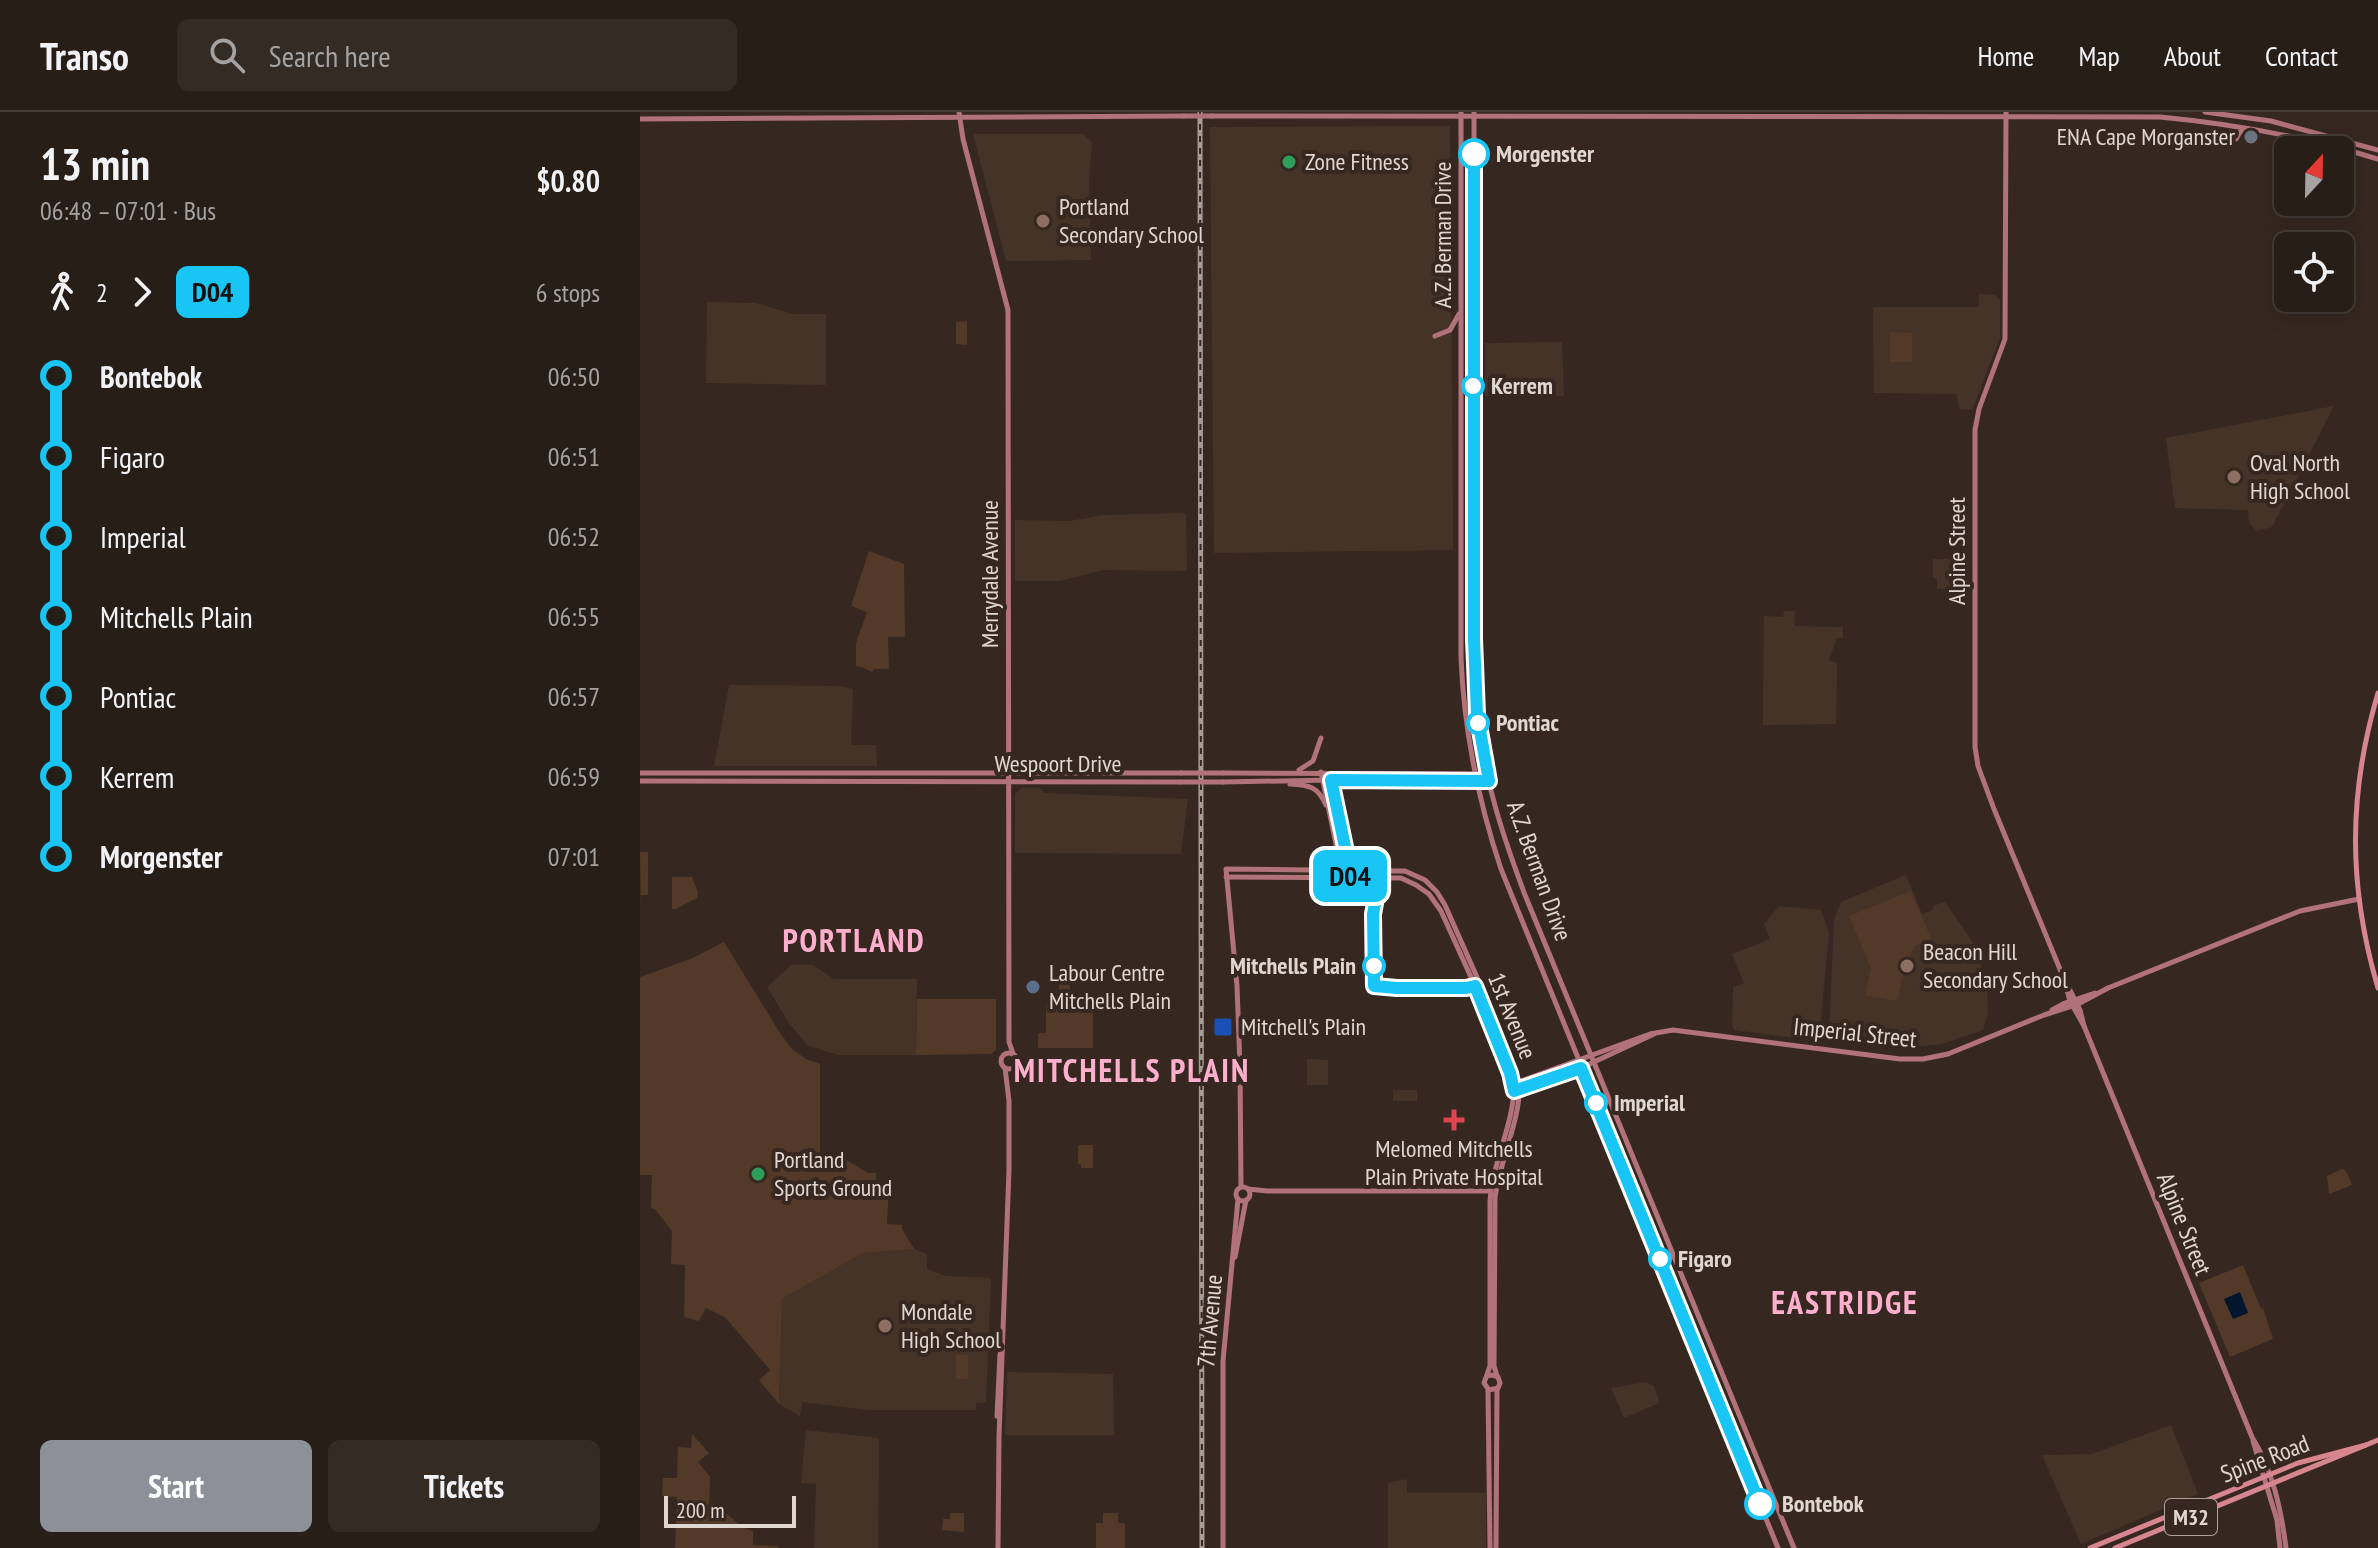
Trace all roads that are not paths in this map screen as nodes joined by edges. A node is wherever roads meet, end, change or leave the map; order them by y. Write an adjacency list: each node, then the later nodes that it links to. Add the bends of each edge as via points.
1 (2205, 112): 9 (street, via 2271,121)
2 (1461, 114): 3 (street, bridge); 4 (street); 11 (street, A.Z. Berman Drive)
3 (959, 115): 6 (street); 19 (street, Merrydale Avenue, via 1008,310)
4 (1474, 115): 5 (street); 21 (street, A.Z. Berman Drive, via 1473,622 1477,714)
5 (2006, 115): 7 (street, via 2160,117); 36 (street, Alpine Street, via 2005,339 1975,430 1975,747)
6 (640, 119)
7 (2266, 130): 8 (street, via 2245,130); 10 (street)
8 (2236, 139)
9 (2378, 150)
10 (2378, 159)
11 (1460, 307): 12 (street, via 1450,330); 20 (street, A.Z. Berman Drive, via 1461,658)
12 (1435, 336)
13 (2378, 693): 34 (main road, via 2357,787 2354,853)
14 (1321, 738): 15 (street, via 1313,761)
15 (1294, 772): 16 (street, Wespoort Drive); 19 (street, Wespoort Drive, bridge)
16 (1321, 772): 17 (street, Wespoort Drive); 22 (street)
17 (1329, 772): 20 (street, Wespoort Drive); 23 (street)
18 (640, 773): 19 (street, Wespoort Drive)
19 (1008, 773): 26 (street, Merrydale Avenue)
20 (1474, 773): 21 (street, Wespoort Drive); 25 (street, A.Z. Berman Drive)
21 (1488, 777): 25 (street, Wespoort Drive); 40 (street, A.Z. Berman Drive, via 1514,865)
22 (1323, 780): 23 (street, Wespoort Drive); 27 (street, Wespoort Drive); 28 (street)
23 (1331, 780): 25 (street, Wespoort Drive); 30 (street)
24 (640, 781): 26 (street, Wespoort Drive)
25 (1476, 781): 41 (street, A.Z. Berman Drive, via 1501,869)
26 (1008, 782): 27 (street, Wespoort Drive, bridge); 37 (street, Merrydale Avenue)
27 (1276, 782): 28 (street, via 1313,787)
28 (1331, 817): 29 (street)
29 (1342, 874): 30 (street); 32 (street); 32 (street, via 1226,869)
30 (1350, 874): 31 (street, via 1405,871); 33 (street, via 1401,878)
31 (1419, 876): 33 (street); 45 (street, 1st Avenue, via 1445,905)
32 (1226, 877): 48 (street, via 1237,986)
33 (1416, 885): 45 (street, 1st Avenue, via 1434,900 1455,938)
34 (2359, 899): 35 (main road); 36 (street, Imperial Street, via 2300,911)
35 (2378, 988)
36 (2074, 1003): 40 (street, Imperial Street, via 1948,1054 1917,1060 1685,1030 1655,1034); 60 (street, Alpine Street)
37 (1009, 1042): 38 (street, Merrydale Avenue); 39 (street, Merrydale Avenue)
38 (1003, 1055): 39 (street); 43 (street)
39 (1014, 1056): 42 (street)
40 (1592, 1059): 41 (street); 44 (street); 67 (street, A.Z. Berman Drive)
41 (1578, 1061): 44 (street, A.Z. Berman Drive); 45 (street)
42 (1014, 1067): 43 (street); 47 (street)
43 (1005, 1068): 47 (street)
44 (1581, 1068): 46 (street); 66 (street, A.Z. Berman Drive)
45 (1516, 1082): 46 (street, 1st Avenue)
46 (1517, 1091): 50 (street, 1st Avenue, via 1519,1102)
47 (1009, 1101): 62 (street, via 998,1385)
48 (1244, 1188): 49 (street); 51 (street, 7th Avenue); 52 (street, 7th Avenue, via 1236,1192)
49 (1267, 1191): 50 (street); 51 (street)
50 (1493, 1191): 54 (street, 1st Avenue); 55 (street, 1st Avenue)
51 (1248, 1198): 52 (street); 53 (street, 7th Avenue)
52 (1238, 1199): 53 (street, 7th Avenue)
53 (1233, 1261): 63 (street, 7th Avenue, via 1222,1383)
54 (1487, 1376): 55 (street); 57 (street)
55 (1497, 1376): 56 (street)
56 (1497, 1389): 57 (street); 65 (street)
57 (1488, 1390): 64 (street)
58 (2378, 1440): 59 (main road, Spine Road / M32)
59 (2366, 1445): 60 (main road, Spine Road / M32); 61 (main road, Spine Road / M32)
60 (2267, 1475): 61 (street, Alpine Street); 68 (main road, Spine Road / M32)
61 (2270, 1485): 69 (main road, Spine Road / M32); 70 (street, Alpine Street)
62 (998, 1548)
63 (1223, 1548)
64 (1490, 1548)
65 (1496, 1548)
66 (1778, 1548)
67 (1794, 1548)
68 (2090, 1548)
69 (2115, 1548)
70 (2283, 1548)

